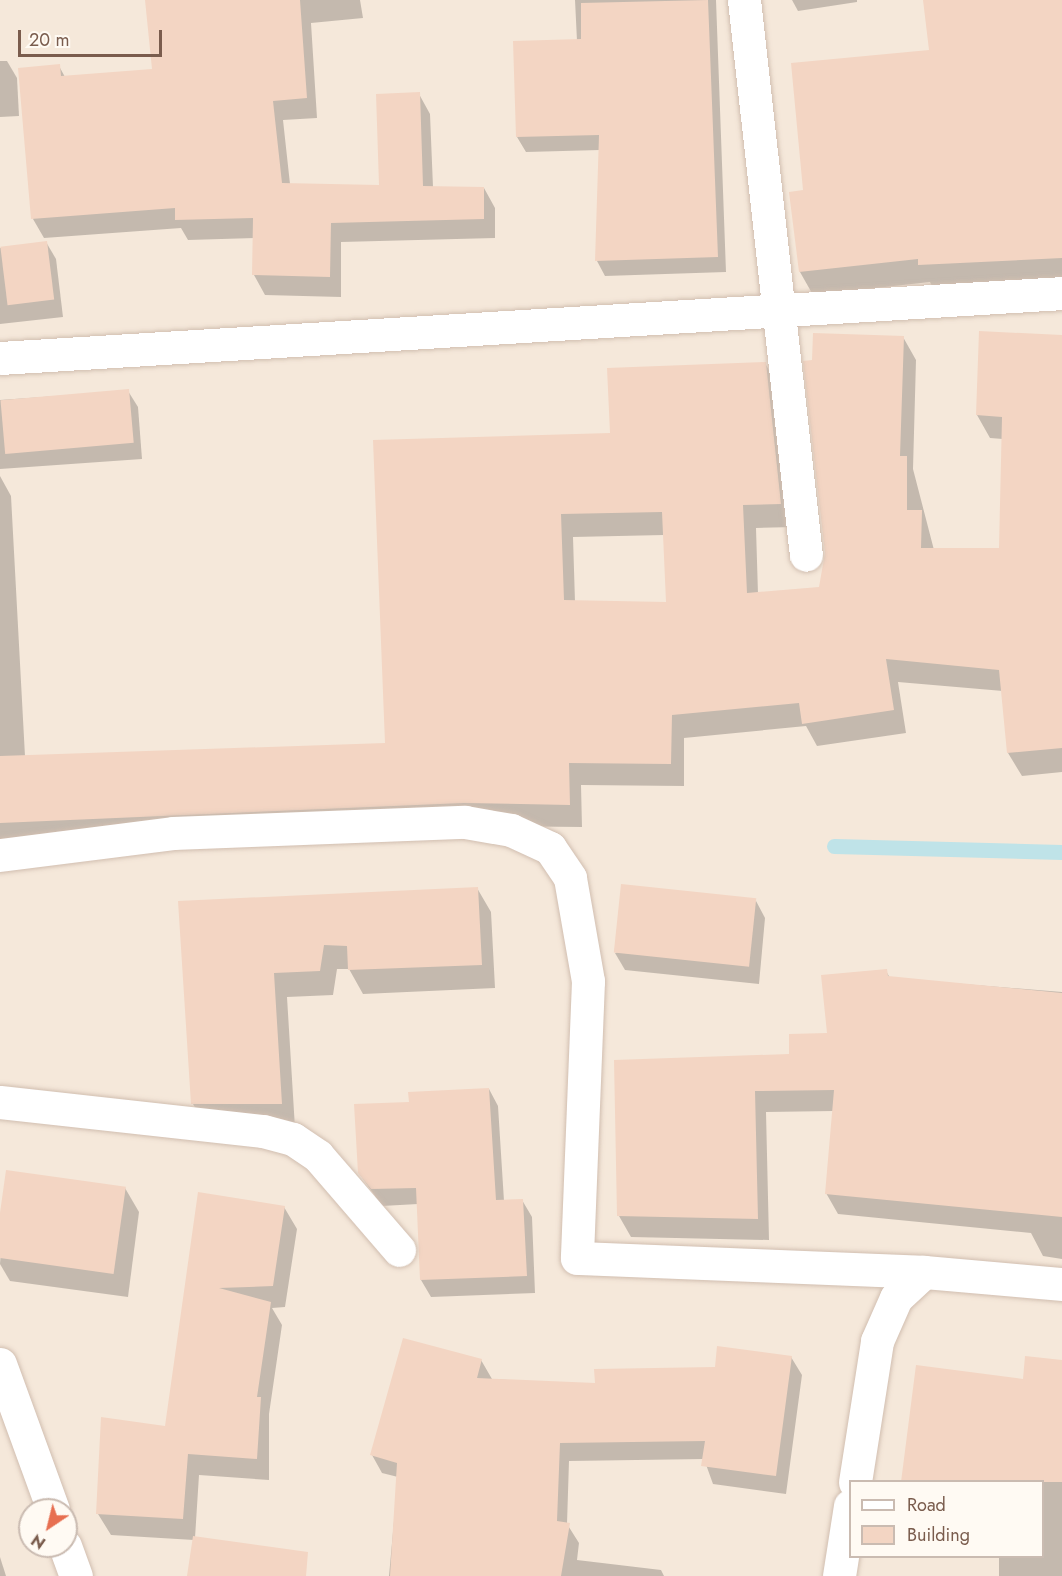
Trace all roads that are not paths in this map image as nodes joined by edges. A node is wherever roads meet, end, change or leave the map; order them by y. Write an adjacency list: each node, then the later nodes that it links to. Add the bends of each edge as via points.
1 (744, 0): 3 (street)
2 (1062, 293): 3 (street)
3 (776, 308): 4 (street); 5 (street)
4 (0, 358)
5 (806, 555)
6 (0, 855): 9 (street, via 173,833 465,822 511,830 550,848 570,878 588,981 577,1258)
7 (0, 1102): 8 (street, via 263,1131 293,1139 318,1156)
8 (399, 1250)
9 (924, 1272): 10 (street); 12 (street, via 896,1298 877,1341)
10 (1062, 1284)
11 (0, 1364): 13 (street)
12 (855, 1480)
13 (49, 1498)
14 (849, 1512): 17 (street)
15 (69, 1558): 16 (street)
16 (76, 1576)
17 (839, 1576)

